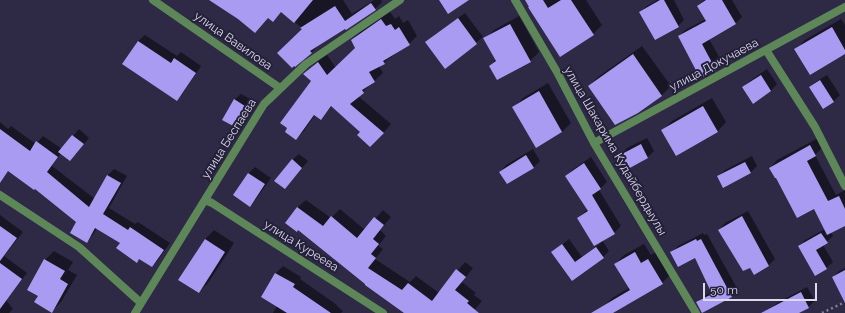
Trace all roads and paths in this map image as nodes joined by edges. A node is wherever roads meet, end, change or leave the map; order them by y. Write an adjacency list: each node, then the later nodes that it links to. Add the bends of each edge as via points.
1 (153, 0): 6 (street, улица Вавилова)
2 (400, 0): 6 (street, улица Беспаева, via 306,64)
3 (515, 0): 7 (street, улица Шакарима Кудайбердыулы)
4 (845, 7): 5 (street, улица Докучаева)
5 (766, 50): 7 (street, улица Докучаева); 8 (street, via 815,127)
6 (280, 88): 10 (street, улица Беспаева, via 264,104)
7 (594, 143): 15 (street, улица Шакарима Кудайбердыулы)
8 (845, 186)
9 (0, 195): 12 (street, via 79,247)
10 (205, 200): 12 (street, улица Беспаева); 14 (street, улица Куреева)
11 (845, 302): 16 (path)
12 (141, 303): 13 (street, улица Беспаева)
13 (135, 313)
14 (383, 313)
15 (696, 313)
16 (822, 313)

